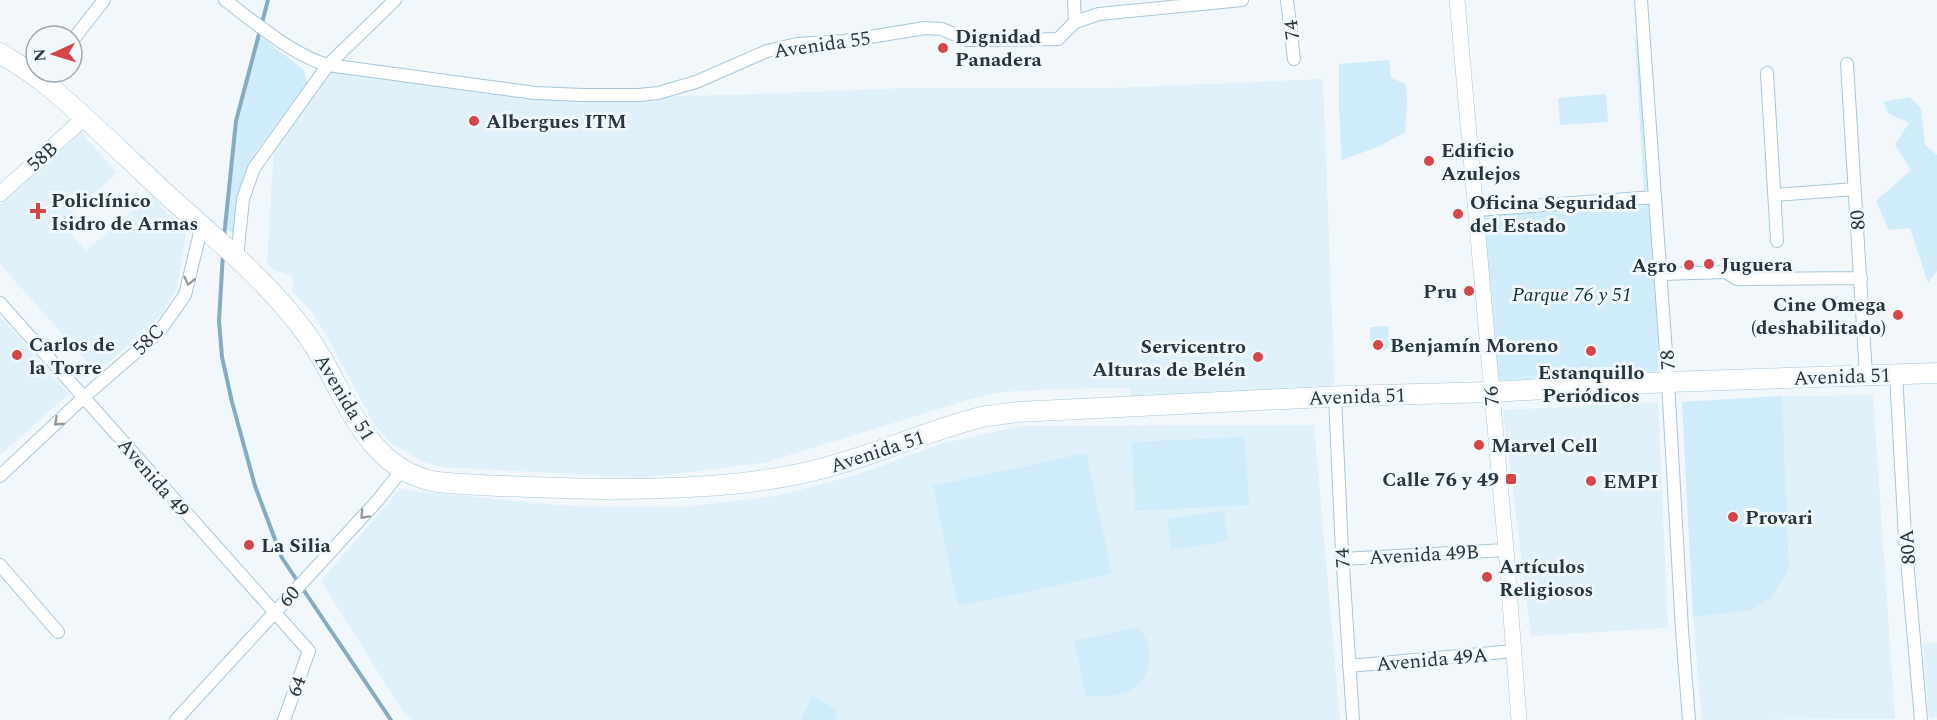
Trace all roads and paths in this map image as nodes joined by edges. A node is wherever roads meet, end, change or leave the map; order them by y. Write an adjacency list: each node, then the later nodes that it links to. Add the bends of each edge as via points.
1 (104, 0): 10 (street)
2 (225, 0): 13 (street, Avenida 55, via 314,61)
3 (395, 0): 13 (street)
4 (1074, 0): 9 (street)
5 (1242, 0): 9 (street, Avenida 55, via 1099,14)
6 (1287, 0): 12 (street, 74)
7 (1457, 0): 23 (street, 76)
8 (1641, 0): 22 (street, 78)
9 (1075, 22): 13 (street, Avenida 55, via 1058,39 967,40 942,29 925,28 797,44 767,51 696,82 639,95 535,93)
10 (84, 26)
11 (0, 53): 15 (main road, Avenida 51)
12 (1294, 59)
13 (328, 64): 26 (street, via 255,168 243,199)
14 (1847, 64): 19 (street, 80)
15 (24, 65)
16 (1767, 73): 21 (street)
17 (52, 84): 18 (main road, Avenida 51)
18 (84, 118): 20 (street, 58B); 24 (main road, Avenida 51)
19 (1855, 189): 21 (street); 28 (street, 80)
20 (0, 194)
21 (1775, 195): 25 (street)
22 (1655, 197): 23 (street); 27 (street, 78)
23 (1476, 210): 34 (street, 76)
24 (206, 229): 26 (main road, Avenida 51); 36 (street, 58C, one-way to 36, via 199,237 185,295 159,332)
25 (1777, 241)
26 (237, 258): 37 (main road, Avenida 51, via 309,338 367,437)
27 (1661, 274): 28 (street, via 1726,272 1737,279); 33 (street, 78)
28 (1861, 278): 32 (street, 80)
29 (0, 303): 36 (street, Avenida 49)
30 (1937, 373): 31 (main road, Avenida 51)
31 (1896, 374): 32 (main road, Avenida 51); 52 (street, 80A)
32 (1866, 375): 33 (main road, Avenida 51)
33 (1668, 382): 34 (main road, Avenida 51); 51 (street, 78)
34 (1491, 392): 35 (main road, Avenida 51); 39 (street, 76)
35 (1335, 397): 37 (main road, Avenida 51, via 1017,412 982,417 801,474 699,487 556,489 424,480); 40 (street, 74)
36 (84, 398): 38 (street, 58C, one-way to 38); 42 (street, Avenida 49)
37 (401, 471): 42 (street, 60, one-way to 42)
38 (0, 476)
39 (1506, 550): 40 (street, Avenida 49B); 45 (street, 76)
40 (1342, 559): 46 (street, 74)
41 (0, 566): 43 (street)
42 (273, 613): 44 (street, Avenida 49); 47 (street, 60)
43 (58, 632)
44 (309, 651): 48 (street, 64)
45 (1514, 651): 46 (street, Avenida 49A); 50 (street, 76)
46 (1349, 666): 49 (street, 74)
47 (176, 720)
48 (284, 720)
49 (1353, 720)
50 (1519, 720)
51 (1689, 720)
52 (1921, 720)

